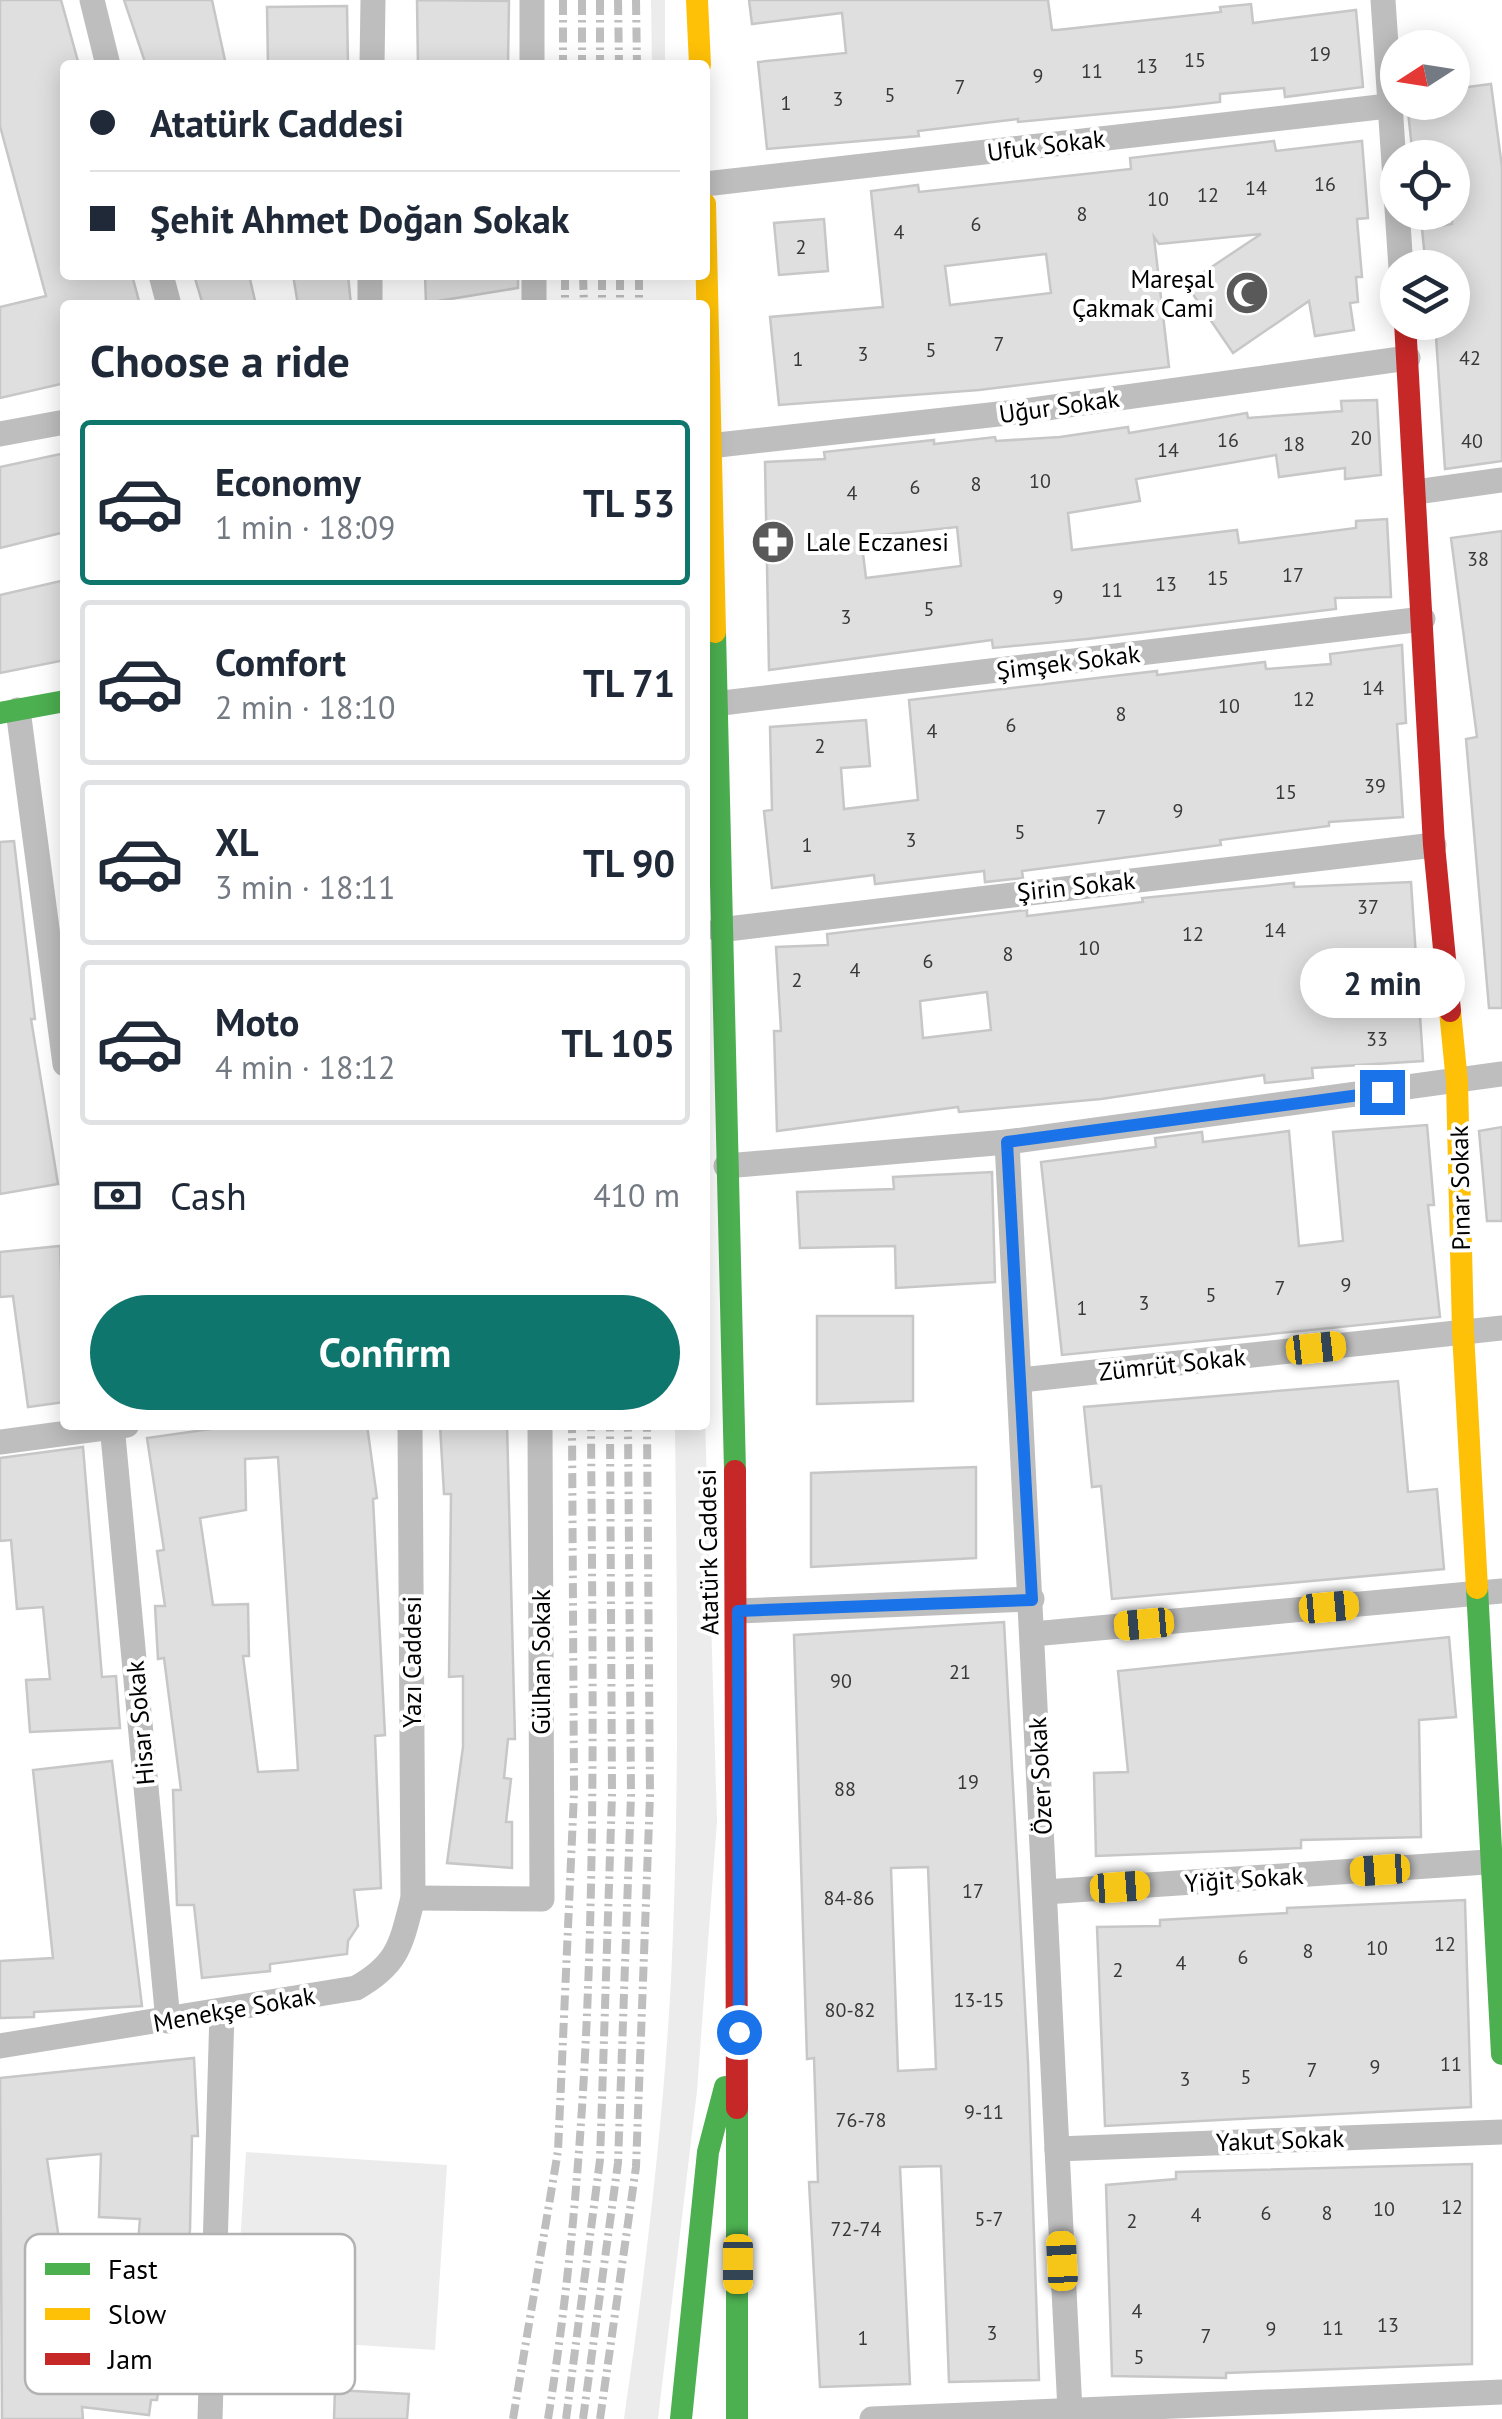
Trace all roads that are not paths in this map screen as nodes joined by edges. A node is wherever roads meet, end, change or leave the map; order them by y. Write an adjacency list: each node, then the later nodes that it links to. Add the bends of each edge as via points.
1 (92, 0): 7 (street)
2 (372, 0): 8 (street)
3 (532, 0): 9 (street)
4 (697, 0): 10 (main road)
5 (1383, 0): 6 (street)
6 (1384, 30)
7 (107, 60)
8 (372, 60)
9 (532, 60)
10 (700, 60)
11 (1380, 107): 13 (street, Ufuk Sokak)
12 (1389, 120): 14 (street)
13 (710, 183)
14 (1400, 250)
15 (1407, 340): 16 (main road, Pınar Sokak)
16 (1408, 358): 19 (street, Uğur Sokak); 21 (main road, Pınar Sokak)
17 (60, 423): 18 (street)
18 (0, 434)
19 (710, 446)
20 (1502, 480): 21 (street)
21 (1416, 492): 23 (main road, Pınar Sokak)
22 (710, 498): 25 (main road, Atatürk Caddesi)
23 (1423, 620): 25 (street, Şimşek Sokak); 27 (main road, Pınar Sokak)
24 (60, 702): 26 (main road)
25 (714, 704): 28 (main road, Atatürk Caddesi)
26 (9, 711): 29 (street)
27 (1434, 845): 28 (street, Şirin Sokak); 31 (main road, Pınar Sokak)
28 (719, 930): 33 (main road, Atatürk Caddesi)
29 (60, 1032)
30 (1502, 1074): 31 (street)
31 (1457, 1082): 32 (street); 35 (main road, Pınar Sokak)
32 (1007, 1142): 33 (street); 36 (street, Özer Sokak)
33 (726, 1166): 44 (main road, Atatürk Caddesi)
34 (1502, 1328): 35 (street, Zümrüt Sokak)
35 (1463, 1332): 36 (street, Zümrüt Sokak); 42 (main road, Pınar Sokak)
36 (1022, 1380): 43 (street, Özer Sokak)
37 (88, 1430): 41 (street)
38 (117, 1430): 50 (street, Hisar Sokak)
39 (410, 1430): 48 (street, Yazı Caddesi)
40 (540, 1430): 48 (street, Gülhan Sokak, via 542,1899)
41 (0, 1442)
42 (1489, 1592): 45 (street); 46 (main road, Pınar Sokak)
43 (1032, 1600): 44 (street); 45 (street, Özer Sokak)
44 (738, 1611): 51 (main road, Atatürk Caddesi)
45 (1033, 1634): 47 (street, Özer Sokak)
46 (1497, 1862): 47 (street, Yiğit Sokak); 53 (main road, Pınar Sokak)
47 (1045, 1892): 55 (street, Özer Sokak)
48 (413, 1898): 49 (street, Menekşe Sokak, via 402,1941 384,1972 356,1988)
49 (222, 2012): 50 (street, Menekşe Sokak); 56 (street)
50 (168, 2021): 52 (street, Menekşe Sokak)
51 (739, 2032): 61 (main road, via 708,2152); 62 (main road, Atatürk Caddesi)
52 (0, 2046)
53 (1502, 2054)
54 (1502, 2132): 55 (street, Yakut Sokak)
55 (1057, 2149): 59 (street, Özer Sokak)
56 (215, 2234)
57 (1502, 2392): 59 (street)
58 (211, 2394): 60 (street)
59 (1070, 2411): 63 (street)
60 (210, 2419)
61 (680, 2419)
62 (737, 2419)
63 (872, 2419)

